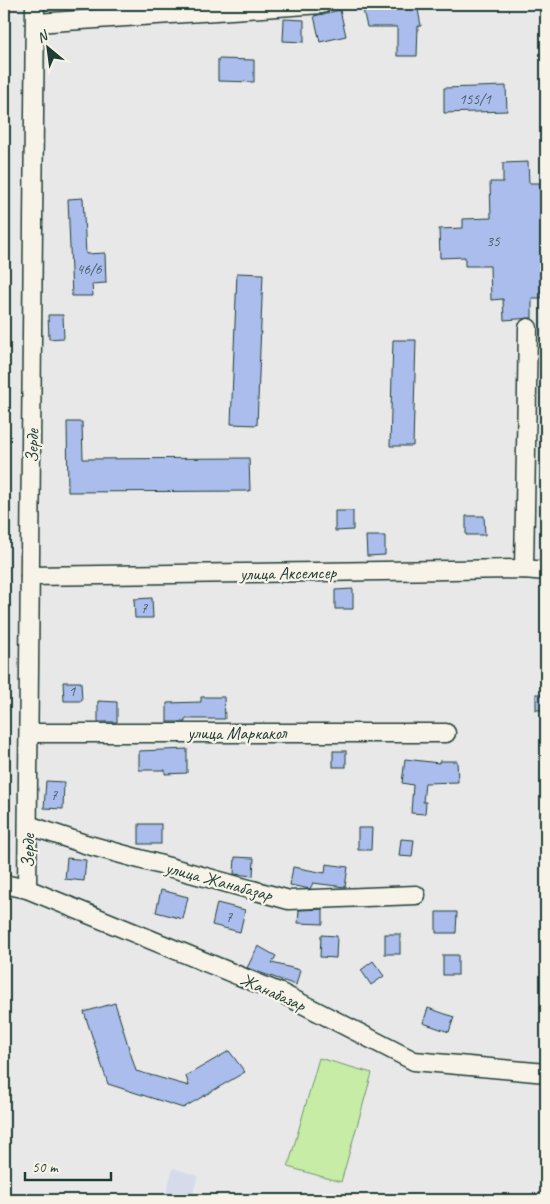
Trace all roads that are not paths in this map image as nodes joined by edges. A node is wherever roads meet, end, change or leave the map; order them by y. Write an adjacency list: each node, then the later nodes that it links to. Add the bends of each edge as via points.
1 (35, 4): 3 (street, Зерде)
2 (322, 4): 3 (street)
3 (36, 23): 7 (street, Зерде)
4 (528, 328): 5 (street)
5 (524, 569): 6 (street, улица Аксемсер); 7 (street, улица Аксемсер)
6 (546, 571)
7 (30, 576): 8 (street, Зерде)
8 (29, 733): 9 (street, улица Маркакол); 10 (street, Зерде)
9 (446, 733)
10 (28, 825): 12 (street, Зерде); 13 (street, улица Жанабазар, via 289,900)
11 (4, 884): 12 (street, Жанабазар)
12 (28, 889): 14 (street, Жанабазар, via 281,993 414,1061)
13 (416, 895)
14 (546, 1073)

